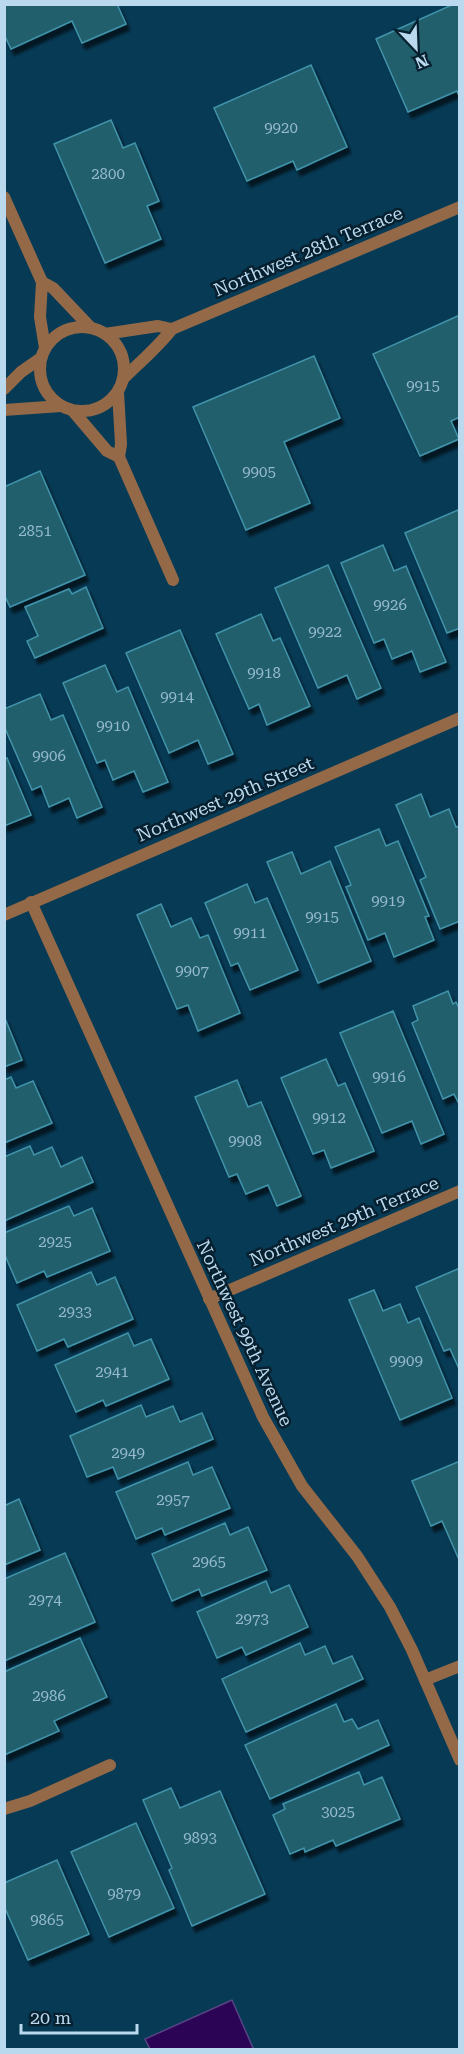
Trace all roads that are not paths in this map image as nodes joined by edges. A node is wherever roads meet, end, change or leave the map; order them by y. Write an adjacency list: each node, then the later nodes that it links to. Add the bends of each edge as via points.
1 (4, 197): 3 (street)
2 (459, 207): 5 (street, Northwest 28th Terrace)
3 (42, 282): 4 (street, via 53,288); 7 (street)
4 (91, 328): 6 (street); 7 (street, via 73,328 57,335)
5 (172, 329): 6 (street, Northwest 28th Terrace, via 158,326); 8 (street, Northwest 28th Terrace)
6 (105, 334): 8 (street, via 119,349)
7 (43, 353): 9 (street); 11 (street, via 39,369 45,391)
8 (123, 379): 10 (street)
9 (4, 389)
10 (118, 392): 11 (street, via 94,410); 13 (street)
11 (67, 408): 12 (street); 13 (street, via 107,451)
12 (4, 410)
13 (119, 457): 14 (street)
14 (173, 580)
15 (459, 718): 16 (street, Northwest 29th Street)
16 (31, 902): 17 (street, Northwest 29th Street); 19 (street, Northwest 99th Avenue)
17 (4, 915)
18 (459, 1191): 19 (street, Northwest 29th Terrace)
19 (209, 1299): 21 (street, Northwest 99th Avenue, via 274,1440 302,1486 372,1577)
20 (459, 1666): 21 (street)
21 (425, 1680): 22 (street, Northwest 99th Avenue)
22 (459, 1761)
23 (110, 1765): 24 (street)
24 (4, 1809)

